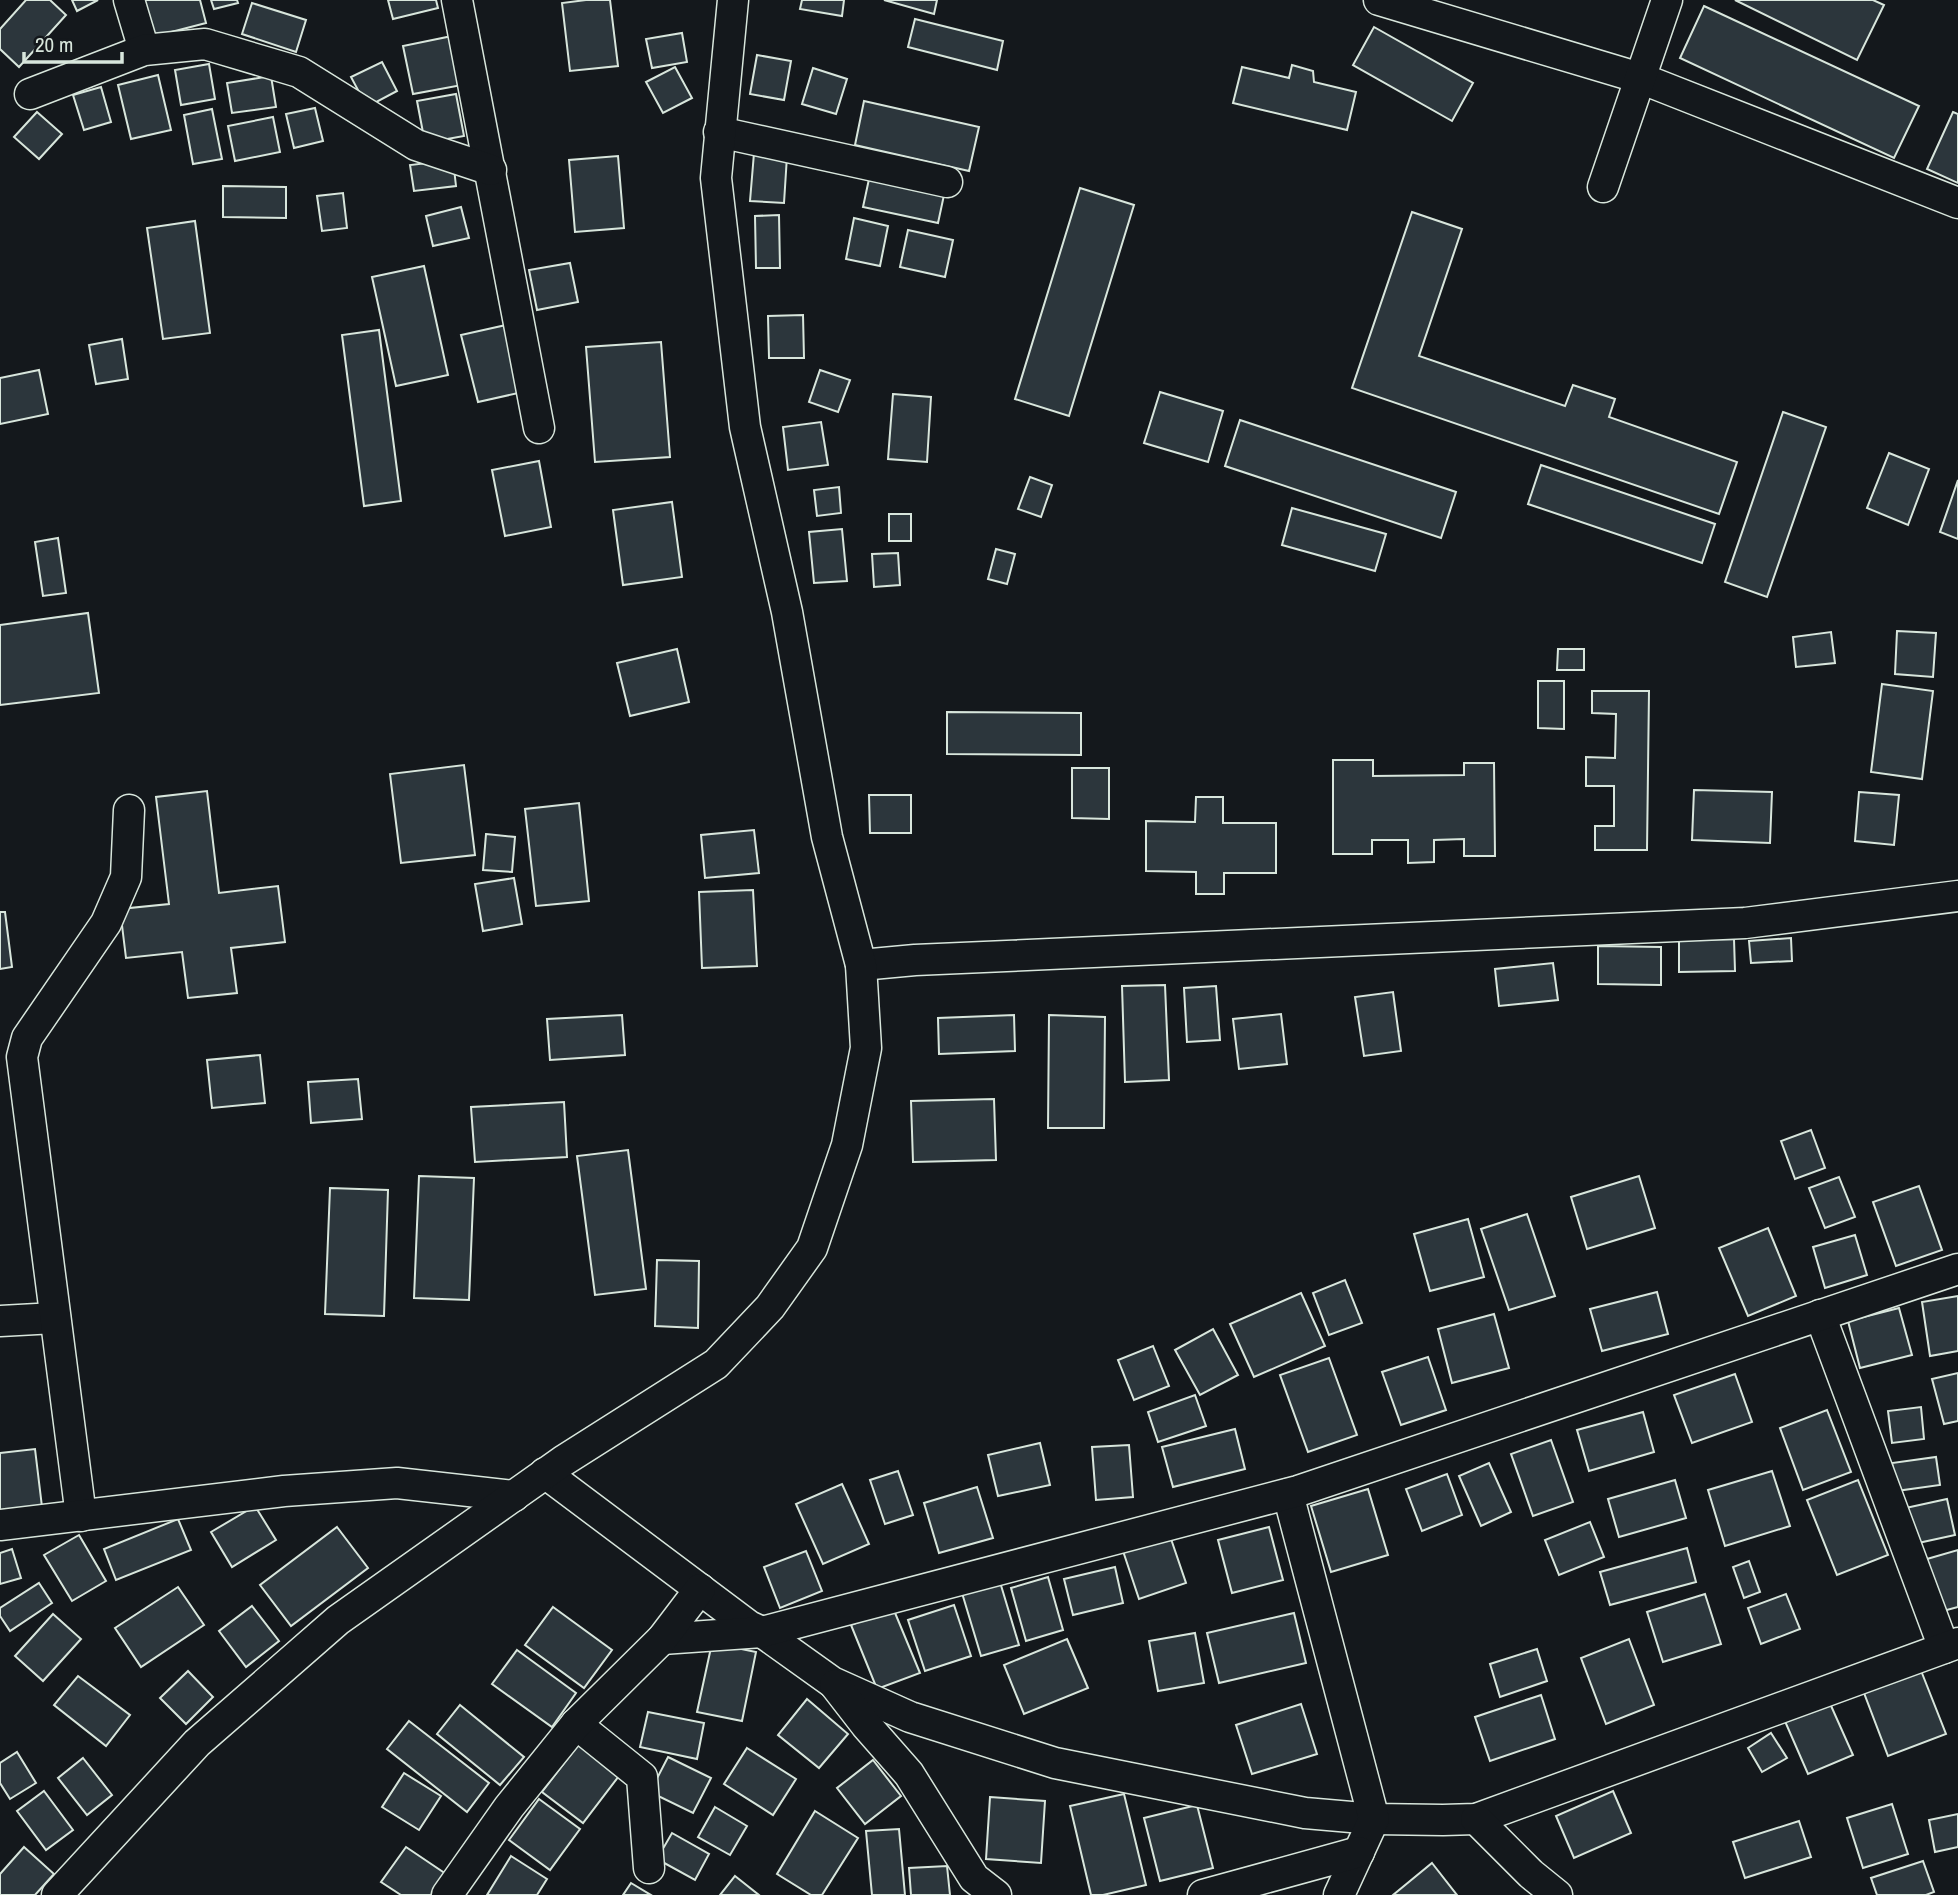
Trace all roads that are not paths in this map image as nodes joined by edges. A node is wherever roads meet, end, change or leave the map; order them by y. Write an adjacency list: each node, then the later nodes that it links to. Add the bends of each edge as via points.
1 (129, 0): 6 (street)
2 (457, 0): 10 (street)
3 (733, 0): 9 (street)
4 (1379, 0): 7 (street)
5 (1667, 0): 7 (street)
6 (144, 50): 8 (street); 10 (street, via 205,44 299,72 416,145)
7 (1640, 78): 12 (street); 13 (street)
8 (30, 94)
9 (719, 132): 11 (street); 17 (street, via 716,178 745,427 787,612 827,837)
10 (491, 170): 14 (street)
11 (947, 182)
12 (1603, 187)
13 (1958, 203)
14 (539, 428)
15 (129, 810): 20 (street, via 126,877 106,923 27,1038 22,1057)
16 (1958, 896): 17 (street, via 1745,923)
17 (861, 965): 22 (street, via 866,1048 847,1145 812,1248 770,1307 716,1364)
18 (1958, 1269): 19 (street)
19 (1820, 1315): 23 (street); 30 (street)
20 (55, 1318): 21 (street); 25 (street)
21 (0, 1321)
22 (545, 1473): 24 (street); 27 (street)
23 (1287, 1494): 28 (street); 33 (street)
24 (514, 1496): 25 (street, via 397,1483 284,1491); 37 (street, via 318,1637 197,1743)
25 (81, 1516): 26 (street)
26 (0, 1525)
27 (701, 1589): 28 (street); 29 (street)
28 (762, 1632): 29 (street); 31 (street)
29 (662, 1639): 32 (street)
30 (1951, 1645): 34 (street)
31 (832, 1682): 33 (street, via 911,1717 1055,1763 1305,1813); 39 (street, via 909,1774 974,1878)
32 (576, 1724): 36 (street, via 642,1777); 38 (street, via 509,1807)
33 (1374, 1819): 34 (street); 35 (street)
34 (1476, 1819): 42 (street)
35 (1359, 1852): 40 (street); 41 (street)
36 (649, 1868)
37 (57, 1895)
38 (447, 1895)
39 (996, 1895)
40 (1203, 1895)
41 (1339, 1895)
42 (1557, 1895)

